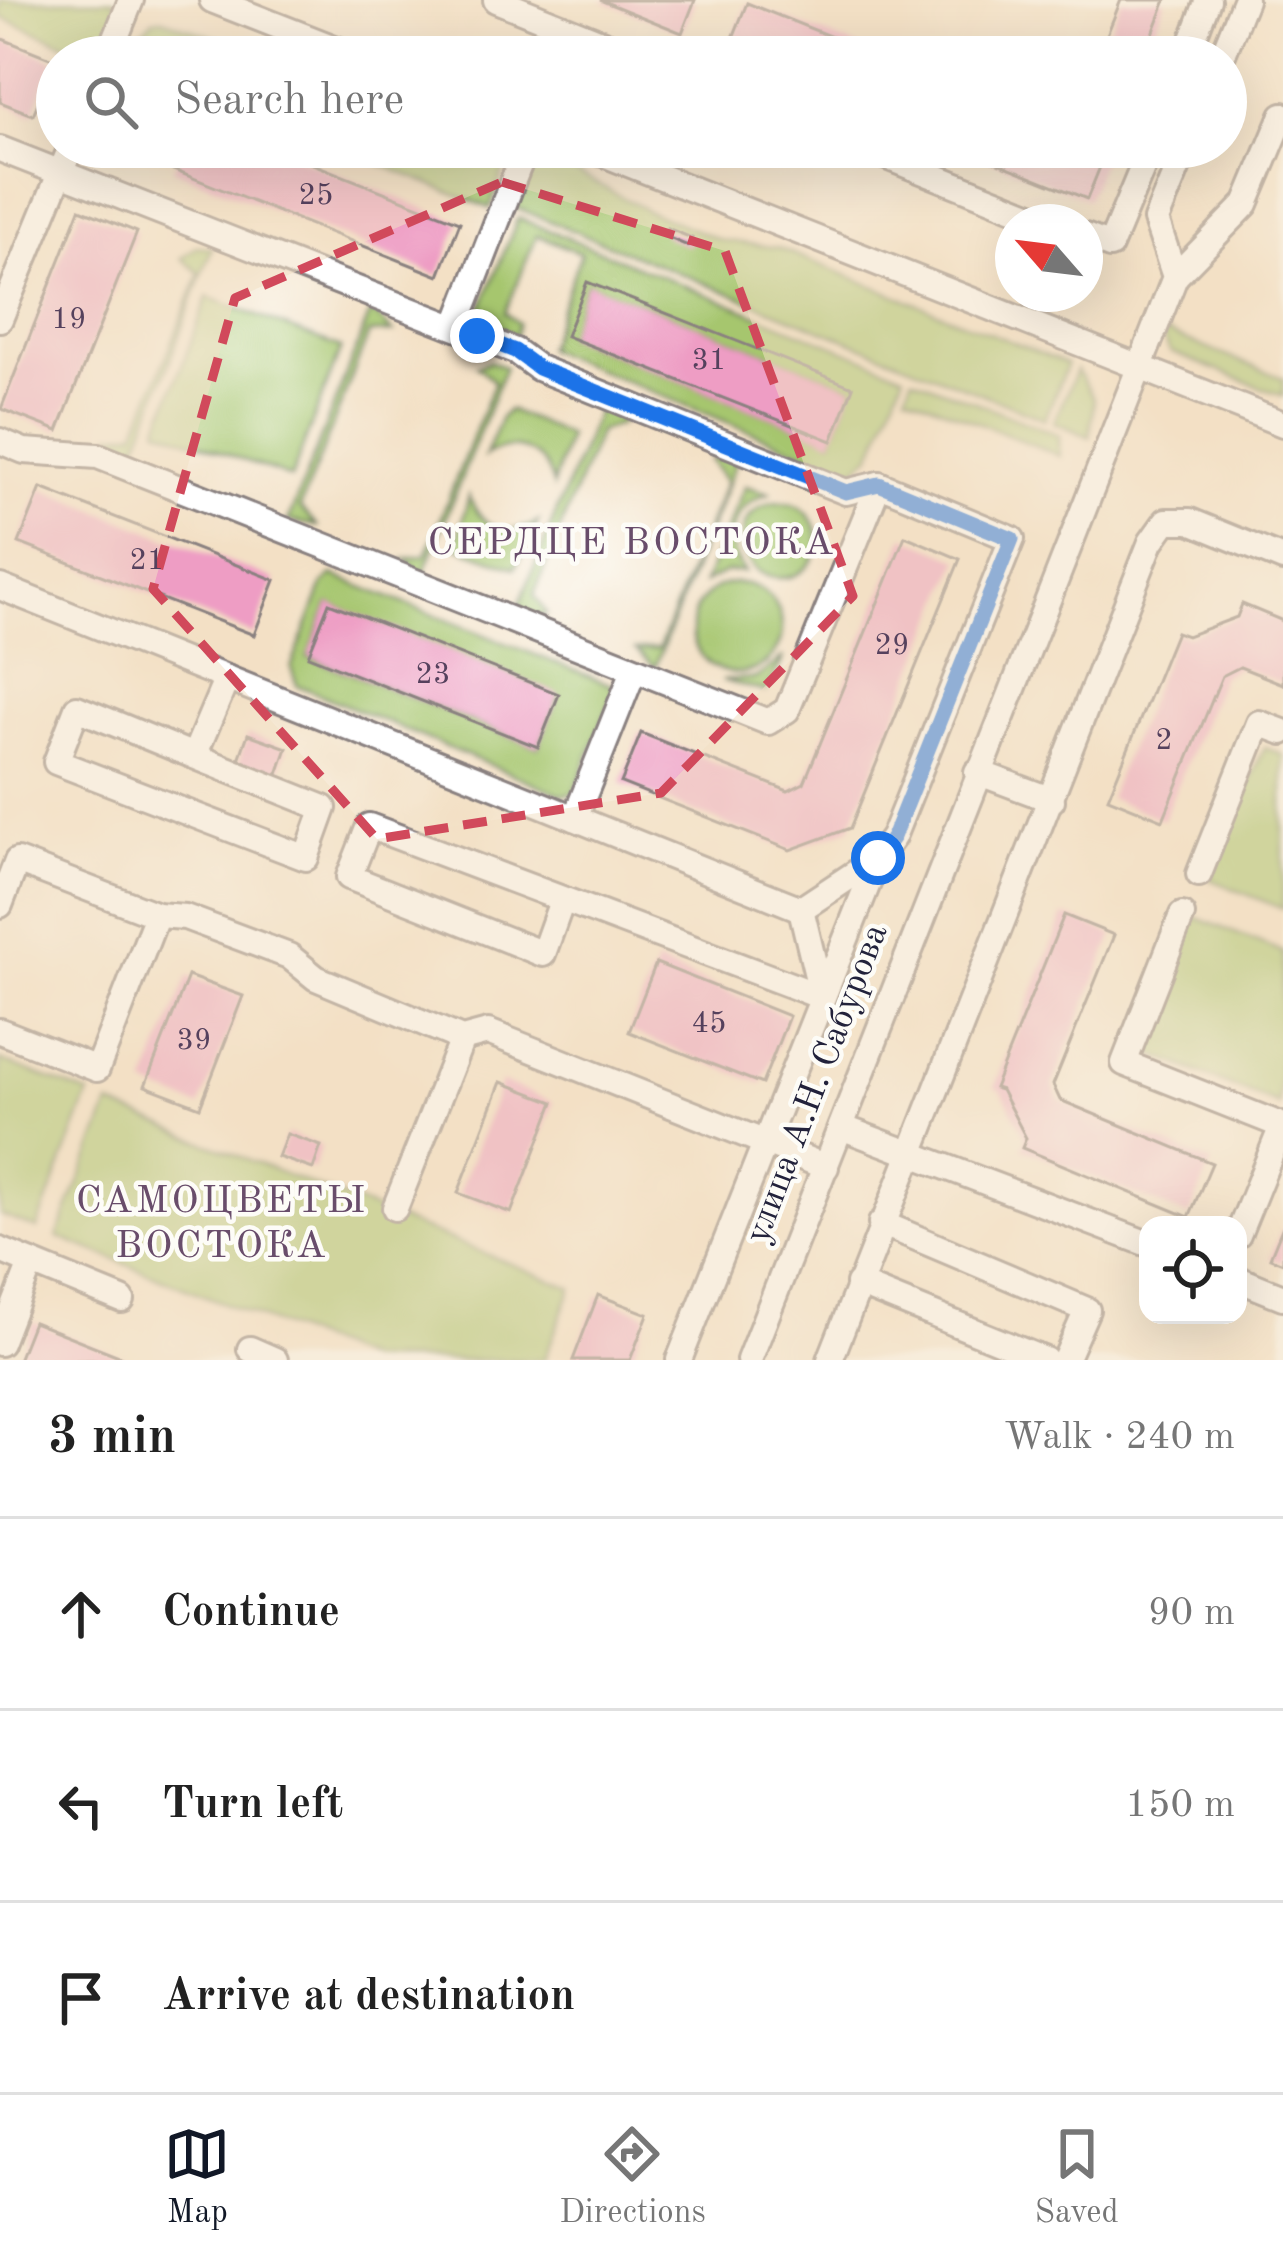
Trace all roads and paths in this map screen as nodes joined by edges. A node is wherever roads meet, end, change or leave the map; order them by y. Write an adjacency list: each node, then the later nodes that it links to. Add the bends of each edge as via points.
1 (131, 0): 6 (street)
2 (496, 0): 8 (street)
3 (1208, 0): 9 (street)
4 (1245, 0): 10 (street)
5 (225, 2): 7 (street)
6 (116, 36)
7 (307, 36)
8 (586, 36)
9 (1194, 36)
10 (1230, 36)
11 (1283, 115): 24 (street, via 1246,204)
12 (0, 149): 13 (street)
13 (36, 163)
14 (48, 168): 21 (street)
15 (62, 168): 21 (street)
16 (518, 168): 26 (street)
17 (639, 168): 27 (street)
18 (914, 168): 22 (street)
19 (1142, 168): 23 (street, via 1110,246)
20 (1177, 168): 24 (street, via 1156,220)
21 (60, 173): 25 (street); 26 (street)
22 (1004, 204)
23 (1103, 243)
24 (1174, 277): 27 (street, улица А.Н. Сабурова)
25 (0, 320)
26 (456, 327): 30 (street, via 846,492)
27 (1137, 364): 28 (street); 37 (street, улица А.Н. Сабурова)
28 (1283, 424)
29 (0, 441): 33 (street, via 24,451 98,456)
30 (879, 484): 33 (street, via 779,719 757,719); 40 (street, via 1012,539)
31 (1283, 559): 38 (street, via 1190,521 1166,520)
32 (0, 587): 34 (street)
33 (634, 670): 39 (street)
34 (226, 678): 36 (street); 39 (street)
35 (1283, 732): 41 (street, via 1259,722)
36 (194, 756): 36 (street, via 76,709 56,762 306,858 324,808)
37 (977, 772): 38 (street); 51 (street, улица А.Н. Сабурова)
38 (1052, 800): 53 (street)
39 (575, 818): 44 (street)
40 (878, 858): 44 (street); 47 (street)
41 (1199, 874)
42 (562, 902): 42 (street, via 369,826 349,877 543,954); 47 (street)
43 (0, 905): 45 (street, via 17,861)
44 (801, 909): 47 (street)
45 (157, 915): 48 (street, via 97,1069); 49 (street, via 185,917 289,956 316,978)
46 (1182, 915): 50 (street, via 1124,1064)
47 (822, 997): 52 (street)
48 (0, 1031)
49 (462, 1039): 52 (street, via 488,1033); 55 (street)
50 (1282, 1126): 56 (street)
51 (841, 1127): 53 (street); 54 (street, улица А.Н. Сабурова)
52 (766, 1143): 54 (street); 68 (street)
53 (907, 1152): 57 (street); 58 (street)
54 (826, 1167): 69 (street, улица А.Н. Сабурова)
55 (395, 1208)
56 (1246, 1216)
57 (880, 1223): 62 (street); 72 (street, via 1087,1310)
58 (1139, 1241)
59 (0, 1250): 60 (street)
60 (32, 1263): 64 (street); 65 (street)
61 (1247, 1283): 63 (street)
62 (858, 1284): 70 (street); 71 (street)
63 (1283, 1297)
64 (122, 1300)
65 (0, 1343)
66 (250, 1349): 67 (street)
67 (275, 1360)
68 (680, 1360)
69 (749, 1360)
70 (830, 1360)
71 (1045, 1360)
72 (1065, 1360)

